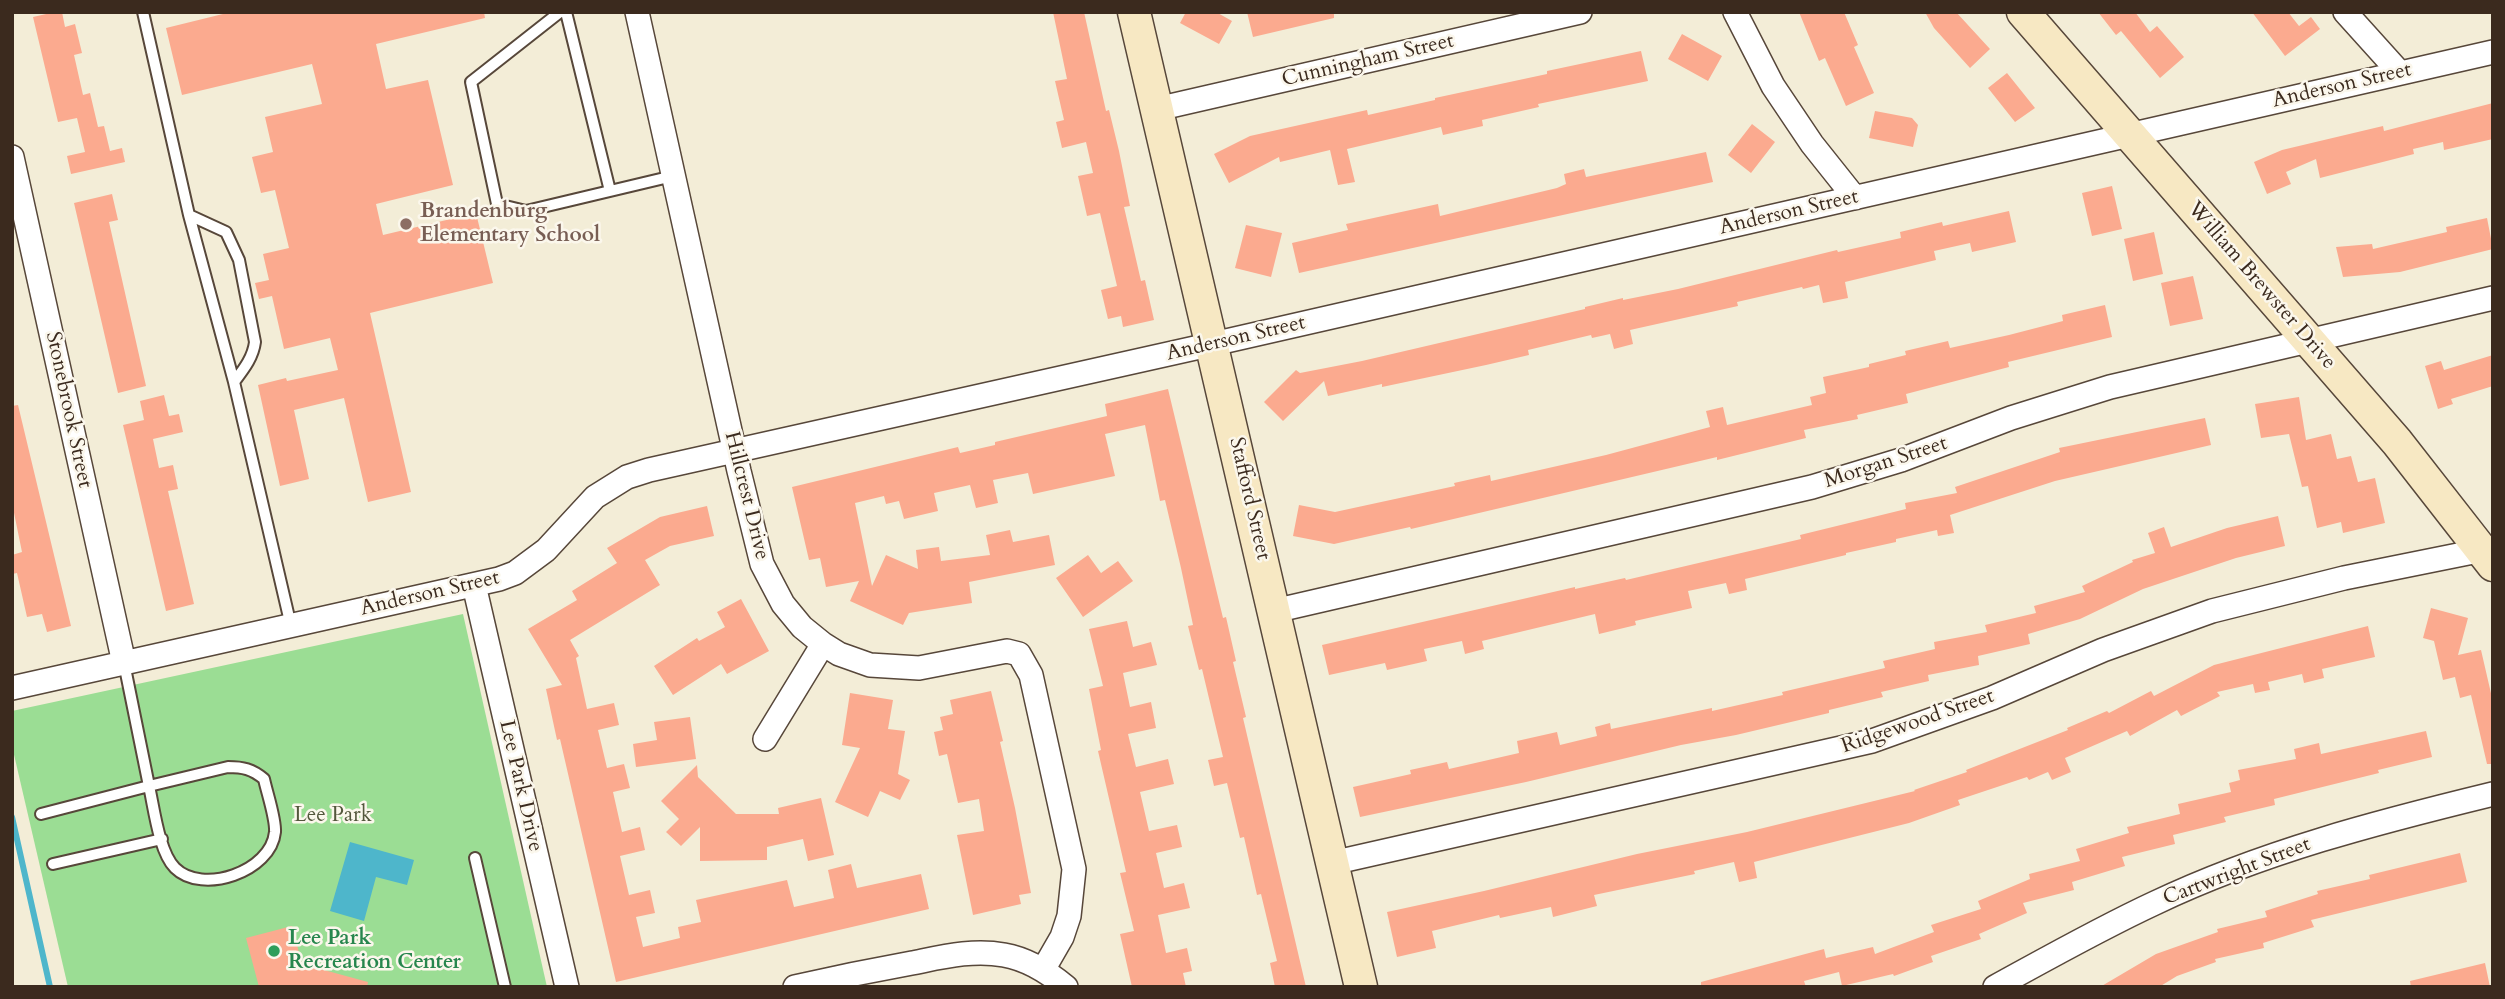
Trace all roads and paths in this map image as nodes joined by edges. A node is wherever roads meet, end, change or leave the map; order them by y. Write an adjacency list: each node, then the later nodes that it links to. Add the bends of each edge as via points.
1 (144, 12): 18 (lane)
2 (560, 12): 16 (lane, via 471,82 498,204 526,211)
3 (566, 12): 16 (lane)
4 (637, 12): 15 (street, Hillcrest Drive)
5 (1134, 12): 12 (street, Stafford Street)
6 (1580, 12): 12 (street, Cunningham Street)
7 (1735, 12): 17 (street, via 1773,86)
8 (2022, 12): 13 (street, William Brewster Drive)
9 (2345, 12): 11 (street)
10 (2493, 52): 11 (street, Anderson Street)
11 (2400, 73): 13 (street, Anderson Street)
12 (1157, 109): 21 (street, Stafford Street)
13 (2129, 135): 17 (street, Anderson Street); 20 (street, William Brewster Drive)
14 (12, 157): 29 (street, Stonebrook Street)
15 (673, 176): 16 (lane); 23 (street, Hillcrest Drive)
16 (611, 191)
17 (1855, 198): 21 (street, Anderson Street)
18 (189, 215): 22 (lane); 22 (lane, via 226,232 239,260 255,342)
19 (2493, 298): 20 (street, Morgan Street)
20 (2307, 340): 24 (street, William Brewster Drive); 26 (street, Morgan Street, via 2110,387 1812,487)
21 (1213, 344): 23 (street, Anderson Street); 26 (street, Stafford Street)
22 (234, 382): 27 (lane)
23 (734, 451): 25 (street, Anderson Street, via 628,477 595,497 532,561 514,573); 28 (street, Hillcrest Drive, via 762,564 783,604)
24 (2489, 554): 37 (street, Ridgewood Street, via 2344,578 2212,611 1872,741)
25 (474, 585): 27 (street, Anderson Street); 41 (street, Lee Park Drive)
26 (1274, 611): 37 (street, Stafford Street)
27 (291, 626): 29 (street, Anderson Street)
28 (823, 645): 31 (street); 39 (street, Hillcrest Drive, via 870,665 898,668 1007,651 1024,660 1074,869 1069,916)
29 (124, 663): 30 (street, Anderson Street); 32 (lane)
30 (12, 688)
31 (765, 739)
32 (149, 786): 34 (lane); 35 (lane); 35 (lane, via 228,767 253,771 264,779 275,831 259,863 247,871 209,879 189,877 175,869)
33 (2493, 794): 45 (street, Cartwright Street, via 2328,837 2231,871 2155,903)
34 (41, 814)
35 (162, 839): 38 (lane)
36 (475, 858): 40 (lane)
37 (1332, 863): 44 (street, Stafford Street)
38 (53, 864)
39 (1043, 970): 42 (street, via 1005,955 957,954); 43 (street)
40 (505, 987)
41 (566, 987)
42 (795, 987)
43 (1066, 987)
44 (1361, 987)
45 (1995, 987)

